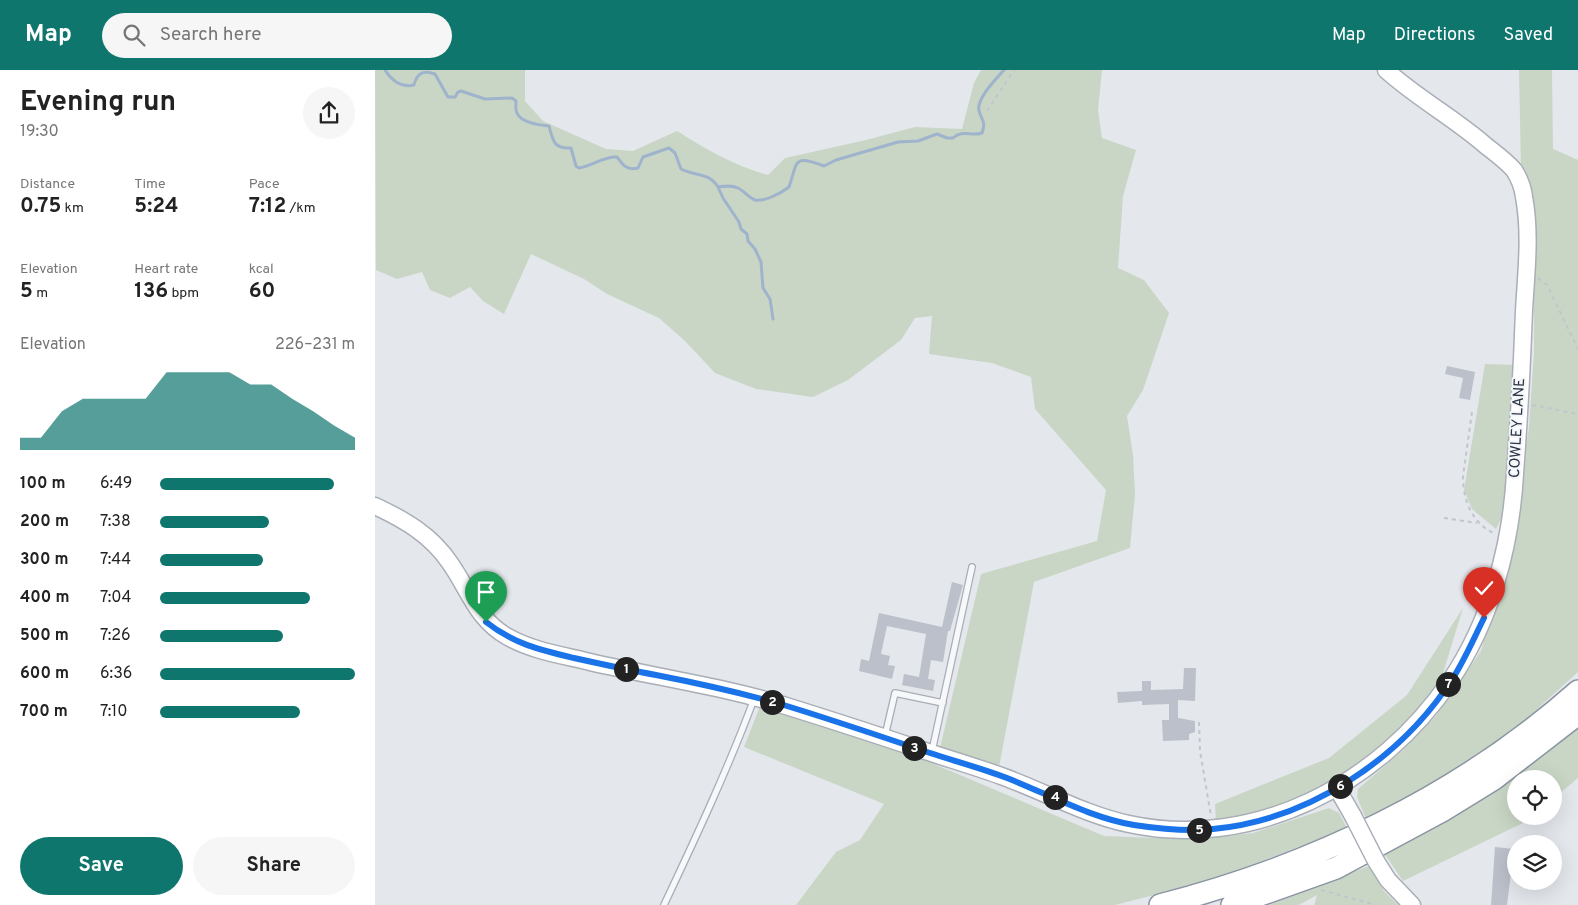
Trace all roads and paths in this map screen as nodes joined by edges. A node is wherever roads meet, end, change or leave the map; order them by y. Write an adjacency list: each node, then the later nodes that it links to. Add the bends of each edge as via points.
1 (1014, 70): 3 (path)
2 (1386, 70): 4 (street, COWLEY LANE, via 1463,126 1513,170 1524,193)
3 (987, 111)
4 (1526, 277): 5 (path, via 1537,277 1547,285); 12 (street, COWLEY LANE, via 1514,502)
5 (1578, 349)
6 (1529, 405): 8 (path)
7 (1472, 412): 11 (path, via 1463,486 1468,506)
8 (1578, 414)
9 (375, 506): 15 (street, COWLEY LANE, via 416,527 429,538 452,566 486,622 511,639 598,664)
10 (1444, 518): 11 (path)
11 (1480, 524): 12 (path)
12 (1507, 540): 21 (street, COWLEY LANE, via 1484,618 1452,680 1398,743)
13 (972, 566): 16 (lane)
14 (1578, 691): 25 (highway, via 1513,743 1455,783 1380,824 1292,862)
15 (754, 697): 19 (street, COWLEY LANE); 24 (lane, via 704,820)
16 (943, 703): 19 (lane, via 895,693); 20 (lane)
17 (1578, 714): 26 (highway, via 1494,779 1442,811 1336,868)
18 (1199, 722): 22 (path)
19 (885, 738): 20 (street, COWLEY LANE)
20 (931, 753): 22 (street, COWLEY LANE, via 1005,777 1107,818 1159,828)
21 (1337, 788): 22 (street, COWLEY LANE, via 1292,810); 28 (street, bridge, via 1388,880)
22 (1212, 830)
23 (1321, 890): 27 (path)
24 (664, 905)
25 (1160, 905)
26 (1232, 905)
27 (1376, 905)
28 (1412, 905)

